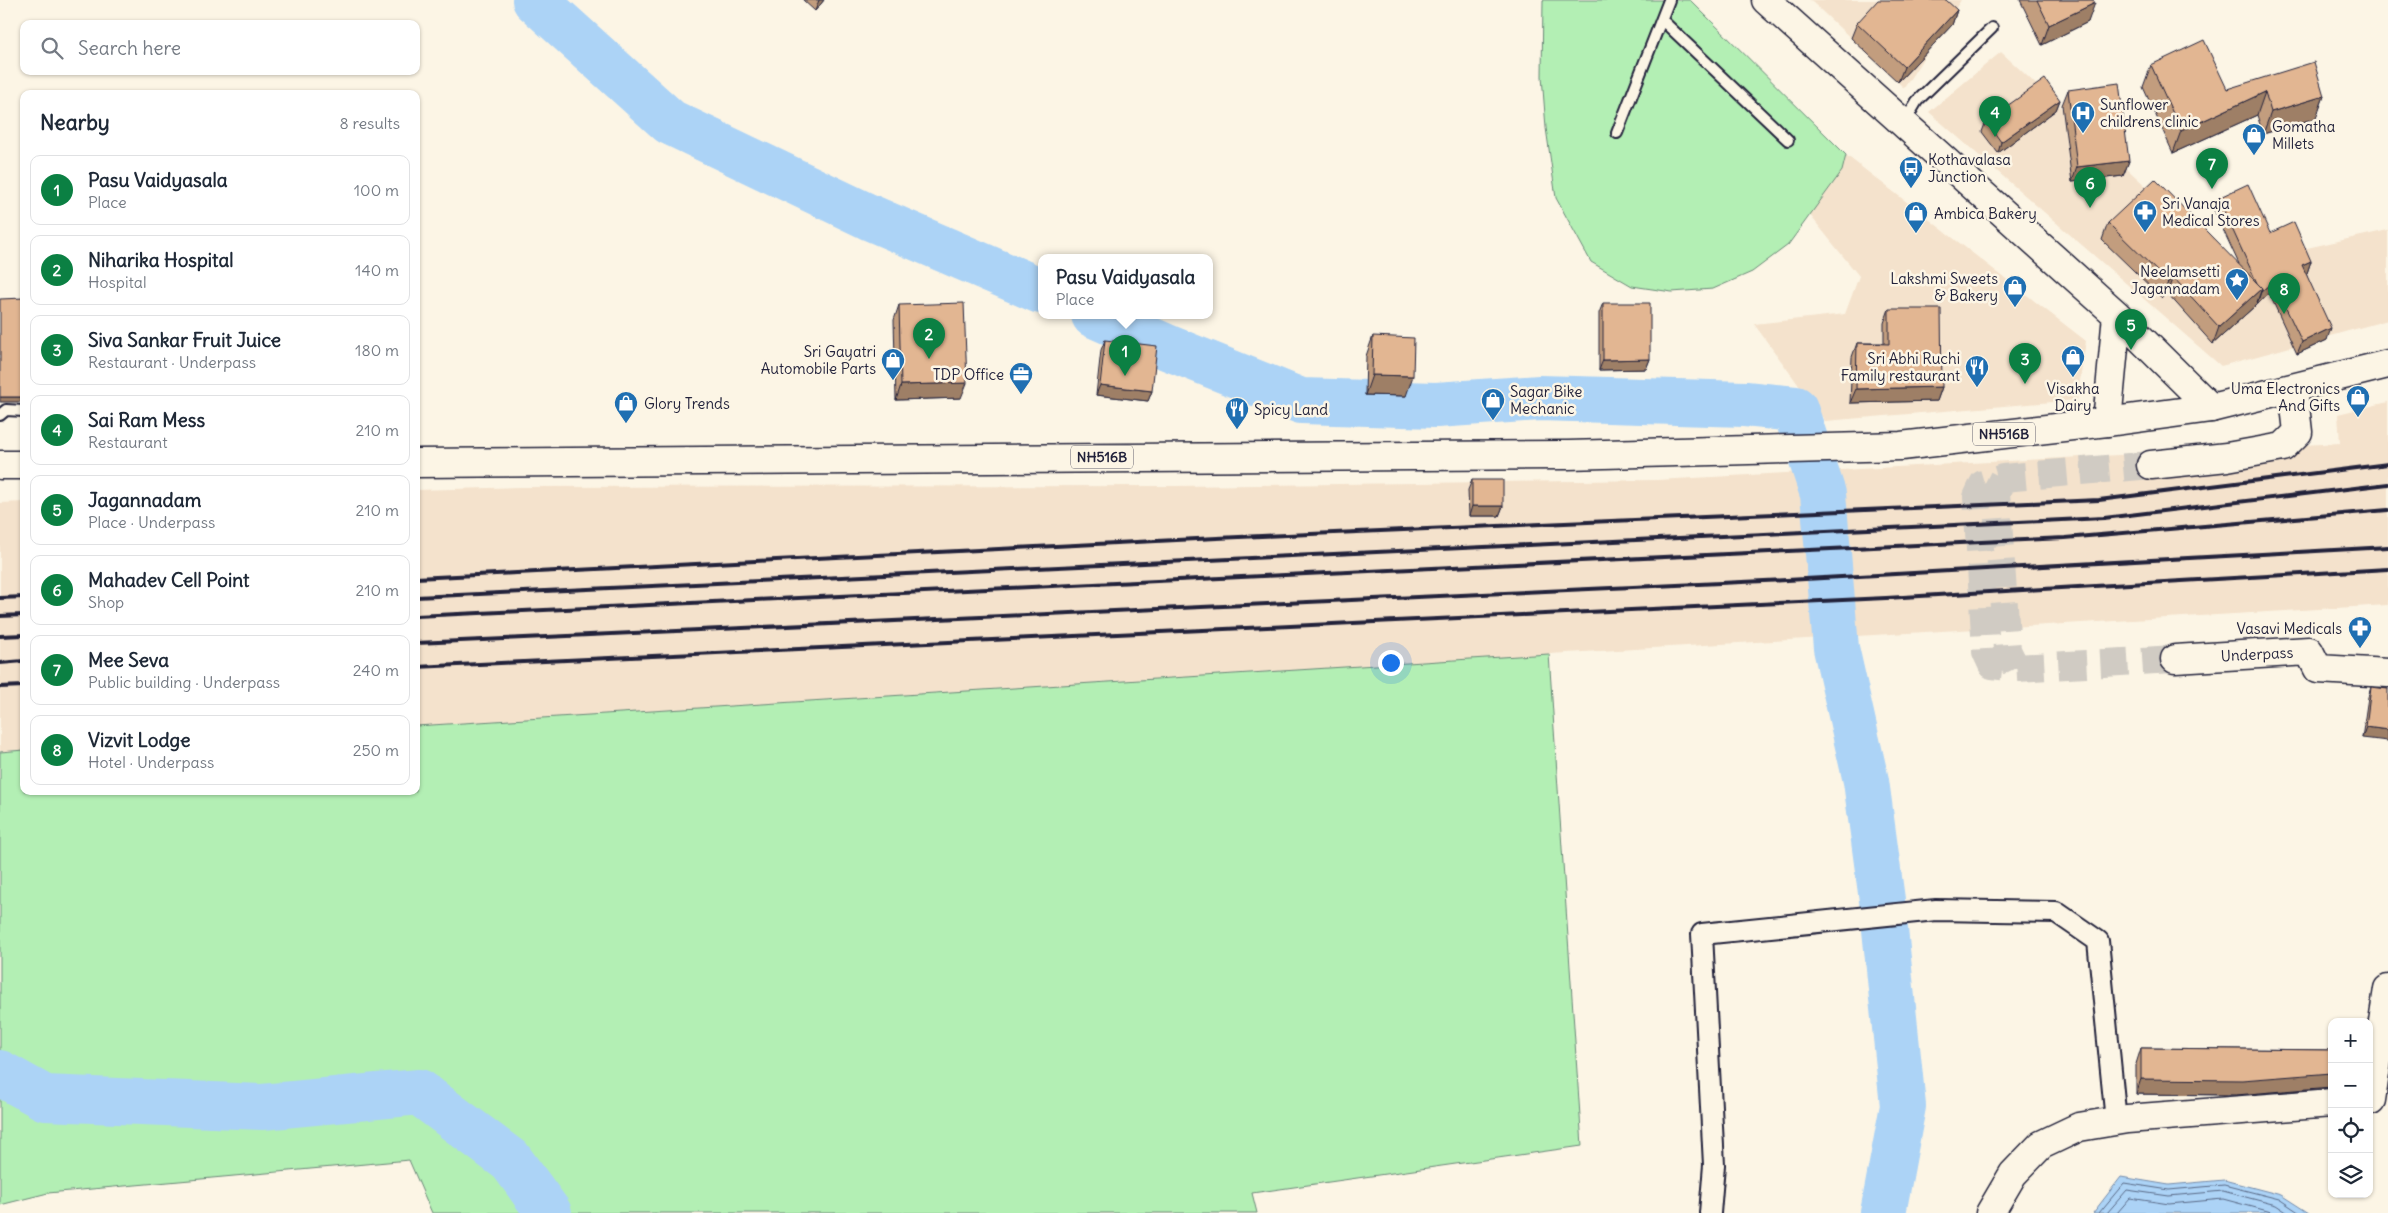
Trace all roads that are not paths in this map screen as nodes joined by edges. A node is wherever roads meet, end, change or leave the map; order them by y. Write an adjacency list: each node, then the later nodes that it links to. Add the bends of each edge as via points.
1 (1669, 0): 3 (lane)
2 (1766, 0): 5 (main road)
3 (1662, 20): 6 (lane); 7 (lane)
4 (1992, 28): 5 (lane, via 1917,101)
5 (1903, 124): 8 (main road)
6 (1617, 133)
7 (1788, 140)
8 (2117, 315): 11 (main road); 14 (main road)
9 (2388, 364): 10 (main road, NH516B)
10 (2293, 389): 11 (main road, NH516B); 17 (main road, via 2298,432 2283,447 2228,458)
11 (2211, 408): 14 (main road, NH516B)
12 (20, 411): 13 (lane, via 6,410)
13 (0, 415)
14 (2107, 422): 15 (main road, NH516B, via 1901,446 1787,450 1568,455)
15 (420, 463)
16 (0, 465): 18 (main road)
17 (2152, 465)
18 (20, 466)
19 (2175, 659): 20 (main road, Underpass, via 2309,651 2318,668)
20 (2388, 673)
21 (2388, 989): 22 (main road)
22 (2373, 1087)
23 (2328, 1103): 24 (main road)
24 (2116, 1121): 25 (street, via 2098,941 2056,912 1936,910 1702,934 1714,1165); 26 (main road, via 2079,1127 2041,1145 2013,1174)
25 (1710, 1213)
26 (1990, 1213)

